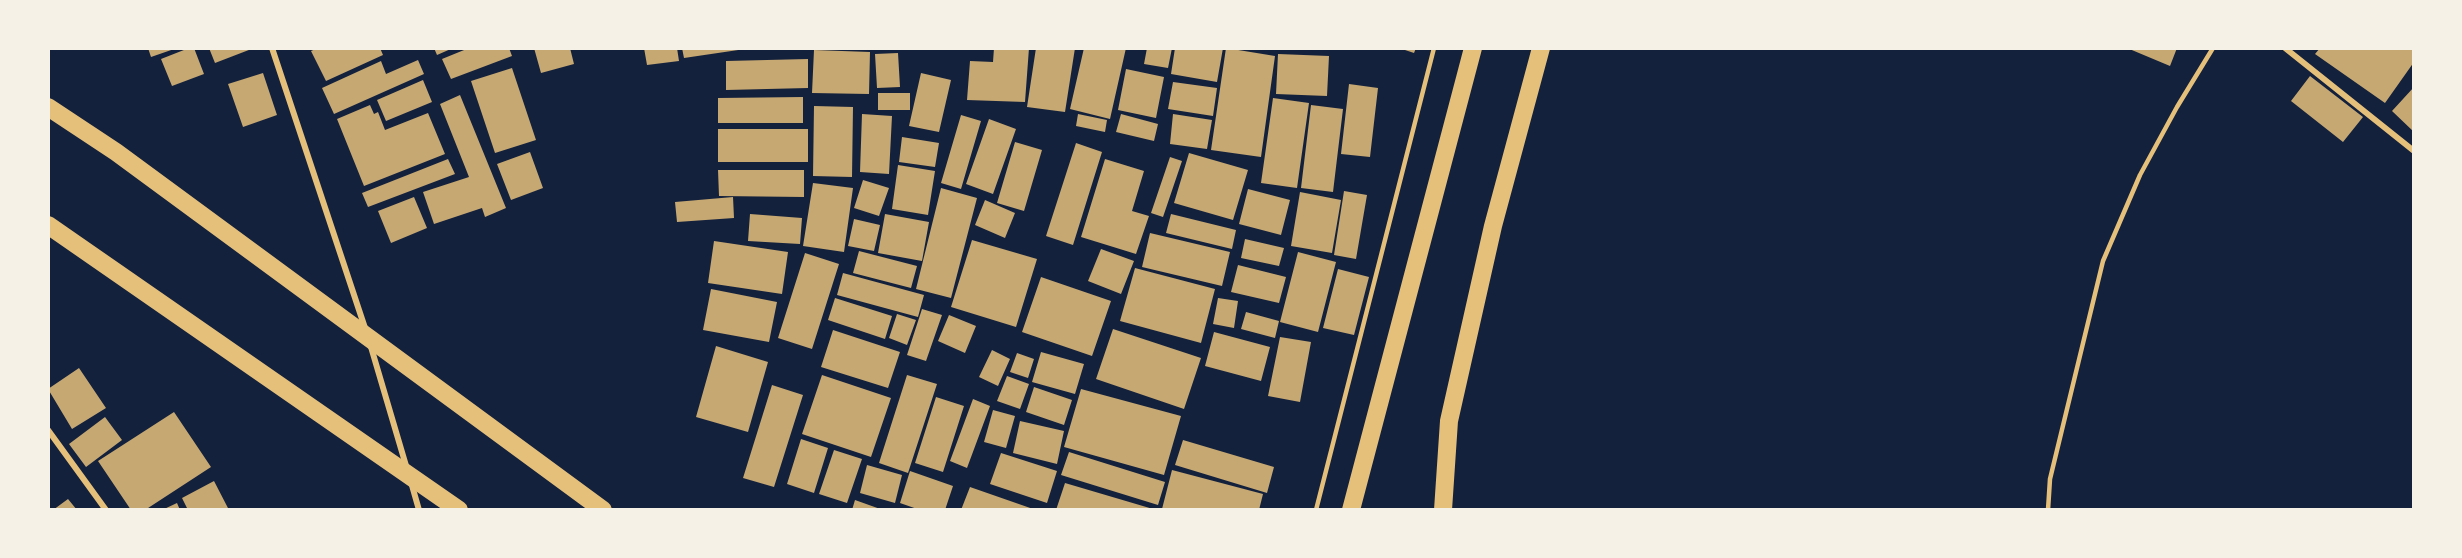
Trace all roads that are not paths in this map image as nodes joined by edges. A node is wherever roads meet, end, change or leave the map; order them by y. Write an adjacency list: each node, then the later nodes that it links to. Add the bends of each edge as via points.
1 (272, 48): 12 (street, via 363,319)
2 (1434, 48): 15 (lane)
3 (1473, 48): 16 (highway)
4 (1541, 48): 17 (highway, via 1493,226 1449,420)
5 (2213, 48): 18 (lane, via 2140,175 2103,261 2050,479)
6 (2285, 48): 8 (street)
7 (48, 107): 14 (highway, via 125,159)
8 (2414, 151)
9 (48, 225): 13 (highway)
10 (48, 430): 11 (street)
11 (106, 510)
12 (419, 510)
13 (459, 510)
14 (603, 510)
15 (1316, 510)
16 (1351, 510)
17 (1443, 510)
18 (2048, 510)

